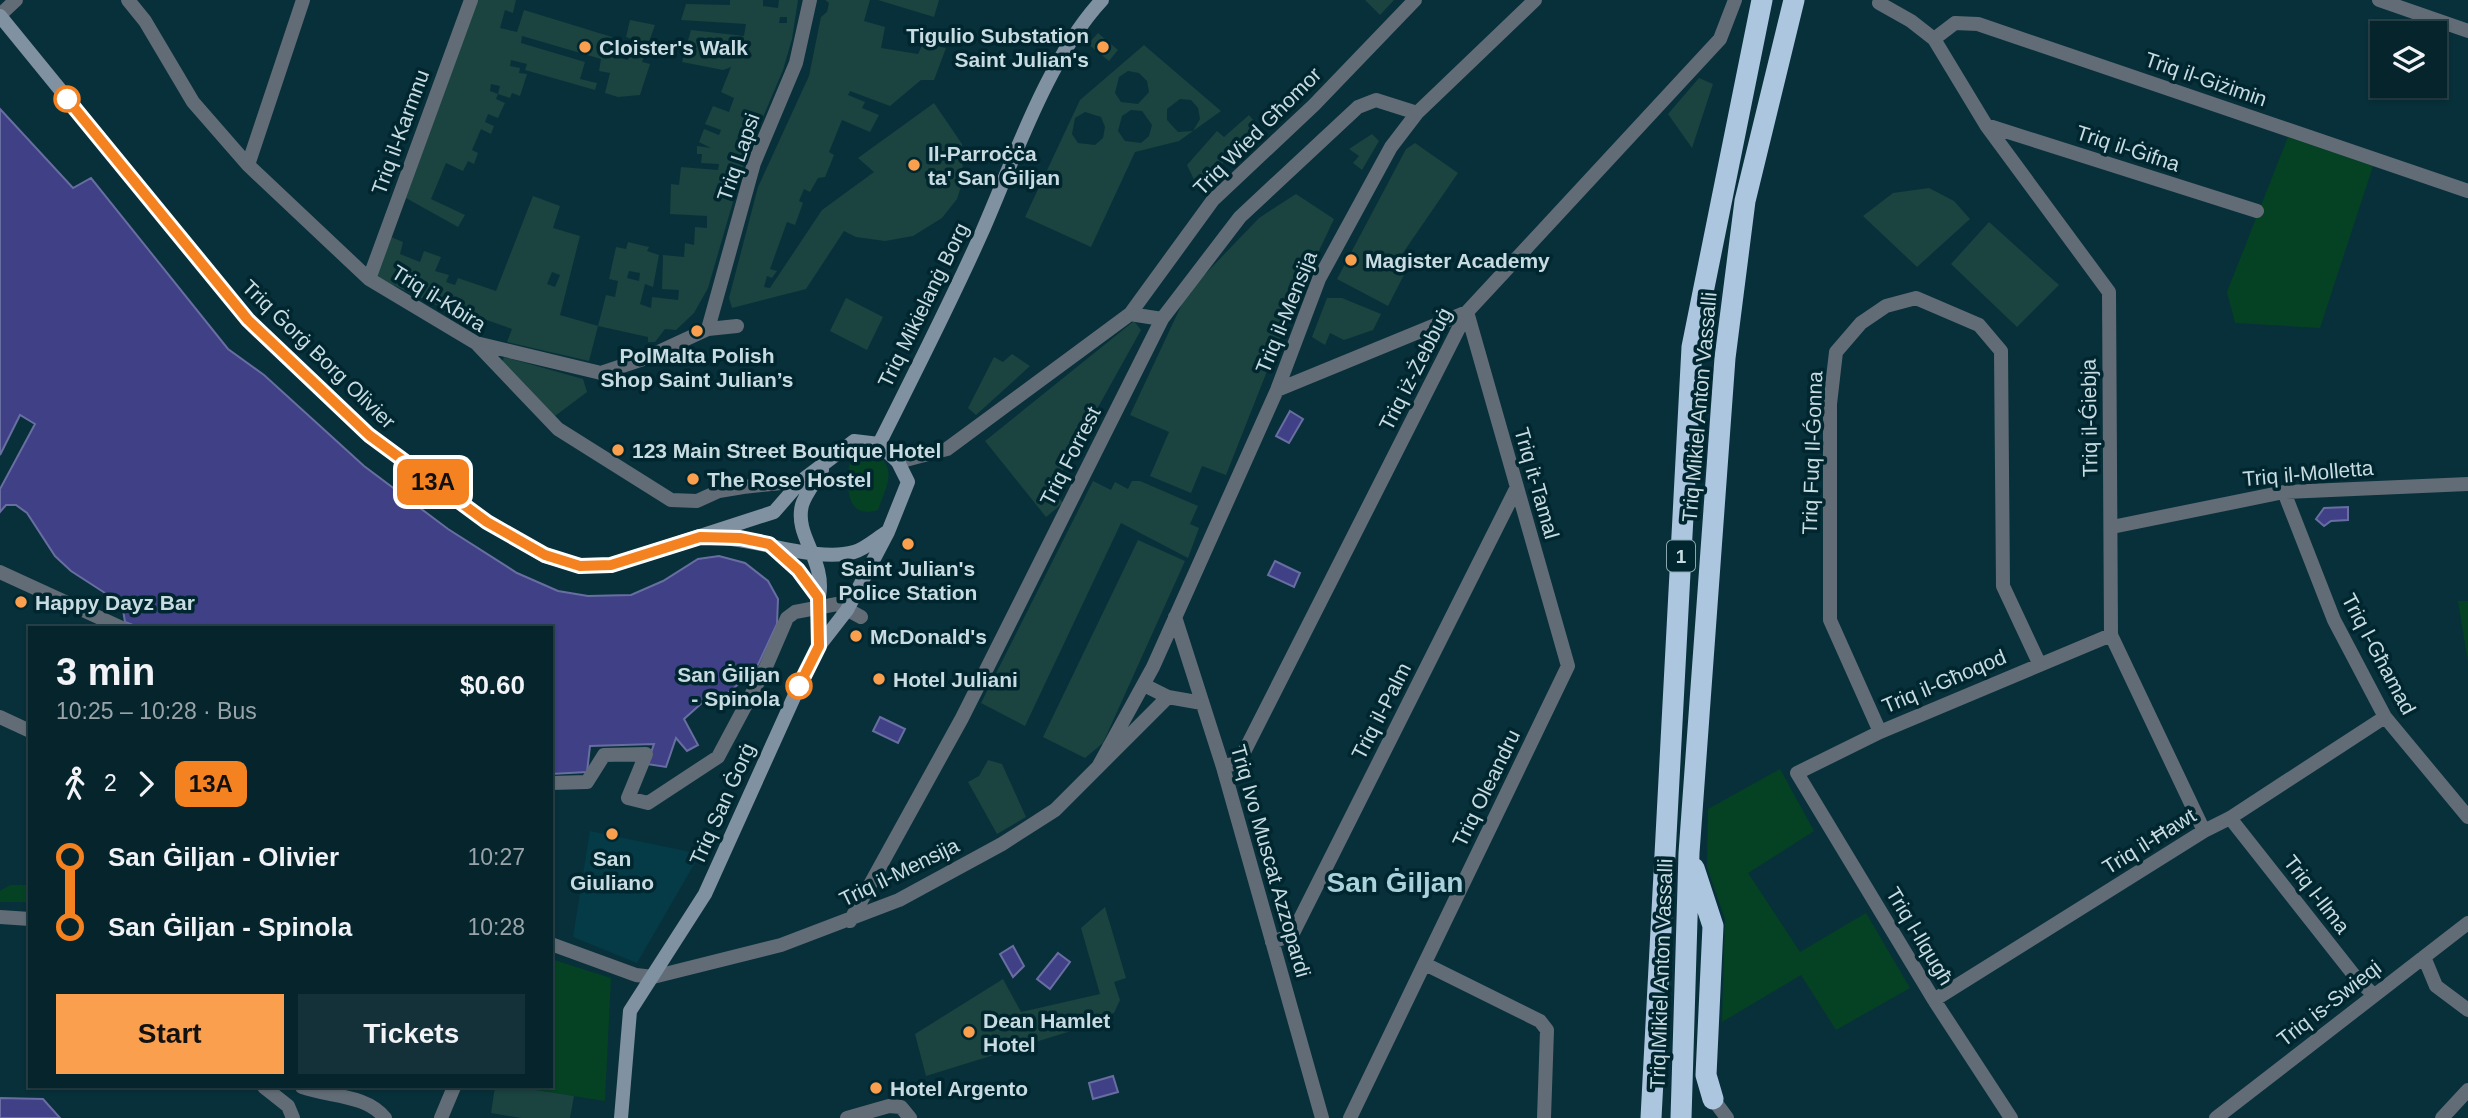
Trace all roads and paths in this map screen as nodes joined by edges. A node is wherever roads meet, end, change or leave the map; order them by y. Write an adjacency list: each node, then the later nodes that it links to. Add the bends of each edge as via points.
1 (16, 0): 14 (street)
2 (128, 0): 19 (street, Triq il-Kbira, via 193,102)
3 (303, 0): 19 (street)
4 (471, 0): 22 (street, Triq il-Karmnu)
5 (810, 0): 27 (street, Triq Lapsi, via 796,63 754,163)
6 (1101, 0): 30 (main road, Triq Mikielanġ Borg, via 1080,23 1037,108 958,285)
7 (1416, 0): 24 (street, Triq Wied Għomor, via 1213,200)
8 (1735, 0): 23 (street, Triq iż-Żebbuġ, via 1720,39)
9 (1762, 0): 92 (highway, Triq Mikiel Anton Vassalli / 1, via 1692,347)
10 (1794, 0): 65 (highway, Triq Mikiel Anton Vassalli / 1, via 1745,201 1725,358)
11 (2379, 0): 15 (street)
12 (1529, 2): 17 (street, Triq il-Mensija)
13 (1879, 4): 16 (street)
14 (0, 16): 39 (main road, Triq Ġorġ Borg Olivier, via 248,320 369,435 487,522 545,555 580,566 611,565)
15 (2468, 31)
16 (1934, 39): 18 (street, Triq il-Ǵiebja); 20 (street, Triq il-Giżimin, via 1955,23 1978,24)
17 (1416, 113): 25 (street, Triq Forrest, via 1376,100 1358,107 1240,217); 29 (street, Triq il-Mensija, via 1391,147 1319,279)
18 (1986, 125): 21 (street, Triq il-Ġifna); 37 (street, Triq il-Ǵiebja, via 2109,292)
19 (247, 165): 22 (street, Triq il-Kbira)
20 (2468, 191)
21 (2257, 211)
22 (369, 279): 28 (street, Triq il-Kbira)
23 (1467, 312): 29 (street); 35 (street, Triq it-Tamal); 59 (street, Triq iż-Żebbuġ, via 1239,762)
24 (1130, 314): 25 (street); 31 (street, Triq Wied Għomor, via 947,449)
25 (1162, 318): 68 (street, Triq Forrest, via 962,718)
26 (737, 326): 27 (street)
27 (708, 329): 28 (street, via 601,373)
28 (476, 343): 33 (street, Triq il-Kbira, via 558,429 670,500 697,501 719,491)
29 (1278, 390): 45 (street, Triq il-Mensija)
30 (879, 444): 31 (main road); 32 (main road, via 855,442)
31 (898, 462): 38 (main road, Triq San Ġorġ, via 908,482)
32 (824, 466): 33 (main road); 41 (main road, via 802,505 803,534)
33 (801, 481): 39 (main road, via 774,512)
34 (2468, 484): 36 (street, Triq il-Molletta)
35 (1517, 487): 50 (street, Triq it-Tamal); 70 (street, Triq il-Palm, via 1292,935)
36 (2284, 492): 37 (street, Triq il-Molletta); 55 (street, Triq l-Għamad, via 2334,620)
37 (2112, 527): 47 (street, Triq il-Ǵiebja)
38 (888, 532): 41 (main road, via 855,552); 44 (main road, Triq San Ġorġ)
39 (700, 537): 40 (main road)
40 (769, 544): 41 (main road); 43 (main road, via 798,570)
41 (815, 555): 43 (main road, via 822,579)
42 (0, 572): 46 (street)
43 (819, 602): 44 (street); 48 (main road); 61 (street, via 787,618 718,757 689,779 648,803 628,798 646,754 604,755 587,782)
44 (854, 613): 48 (main road, Triq San Ġorġ)
45 (1175, 617): 51 (street, Triq il-Mensija); 53 (street, Triq Ivo Muscat Azzopardi)
46 (118, 626)
47 (2111, 635): 49 (street, Triq il-Għoqod); 64 (street, Triq il-Ǵiebja)
48 (819, 646): 74 (main road, Triq San Ġorġ, via 705,894)
49 (2039, 663): 57 (street, Triq il-Għoqod); 57 (street, Triq Fuq Il-Ǵonna, via 2003,586 2001,351 1979,325 1916,298 1886,306 1861,323 1836,352 1830,404 1830,620)
50 (1568, 666): 73 (street, Triq Oleandru)
51 (1144, 685): 52 (street); 58 (street, Triq il-Mensija)
52 (1168, 697): 53 (street); 58 (street, Triq il-Mensija)
53 (1202, 703): 59 (street, Triq Ivo Muscat Azzopardi)
54 (0, 717): 56 (street)
55 (2385, 717): 62 (street, Triq l-Għamad); 63 (street, Triq il-Ħawt)
56 (28, 730)
57 (1880, 732): 60 (street, Triq il-Għoqod)
58 (1098, 767): 68 (street, Triq il-Mensija, via 1055,810 1002,844 900,900)
59 (1223, 767): 70 (street, Triq Ivo Muscat Azzopardi)
60 (1797, 773): 76 (street, Triq l-Ilqugħ)
61 (553, 783)
62 (2468, 817)
63 (2230, 818): 64 (street, Triq il-Ħawt); 75 (street, Triq l-Ilma)
64 (2204, 831): 76 (street, Triq il-Ħawt)
65 (1689, 853): 82 (highway, via 1713,926 1706,1075); 93 (highway, Triq Mikiel Anton Vassalli / 1)
66 (0, 917): 67 (street)
67 (28, 919)
68 (850, 921): 74 (street, Triq il-Mensija, via 782,945)
69 (2468, 923): 72 (street, Triq is-Swieqi)
70 (1272, 942): 89 (street, Triq Ivo Muscat Azzopardi)
71 (553, 945): 74 (street)
72 (2424, 957): 75 (street, Triq is-Swieqi); 77 (street, via 2436,986)
73 (1425, 964): 90 (street, Triq Oleandru); 91 (street, via 1540,1021 1546,1030)
74 (653, 977): 86 (main road, Triq San Ġorġ, via 630,1011)
75 (2374, 995): 96 (street, Triq is-Swieqi)
76 (1934, 1000): 95 (street, Triq l-Ilqugħ)
77 (2468, 1010)
78 (265, 1088): 83 (street, via 288,1106)
79 (306, 1088): 84 (street, via 358,1100 378,1108)
80 (454, 1088): 85 (street)
81 (2468, 1090): 97 (street)
82 (1713, 1099): 94 (street)
83 (293, 1118)
84 (385, 1118)
85 (441, 1118)
86 (621, 1118)
87 (847, 1118): 88 (street, via 889,1106 901,1107)
88 (910, 1118)
89 (1322, 1118)
90 (1350, 1118)
91 (1544, 1118)
92 (1651, 1118)
93 (1681, 1118)
94 (1727, 1118)
95 (2011, 1118)
96 (2216, 1118)
97 (2442, 1118)

